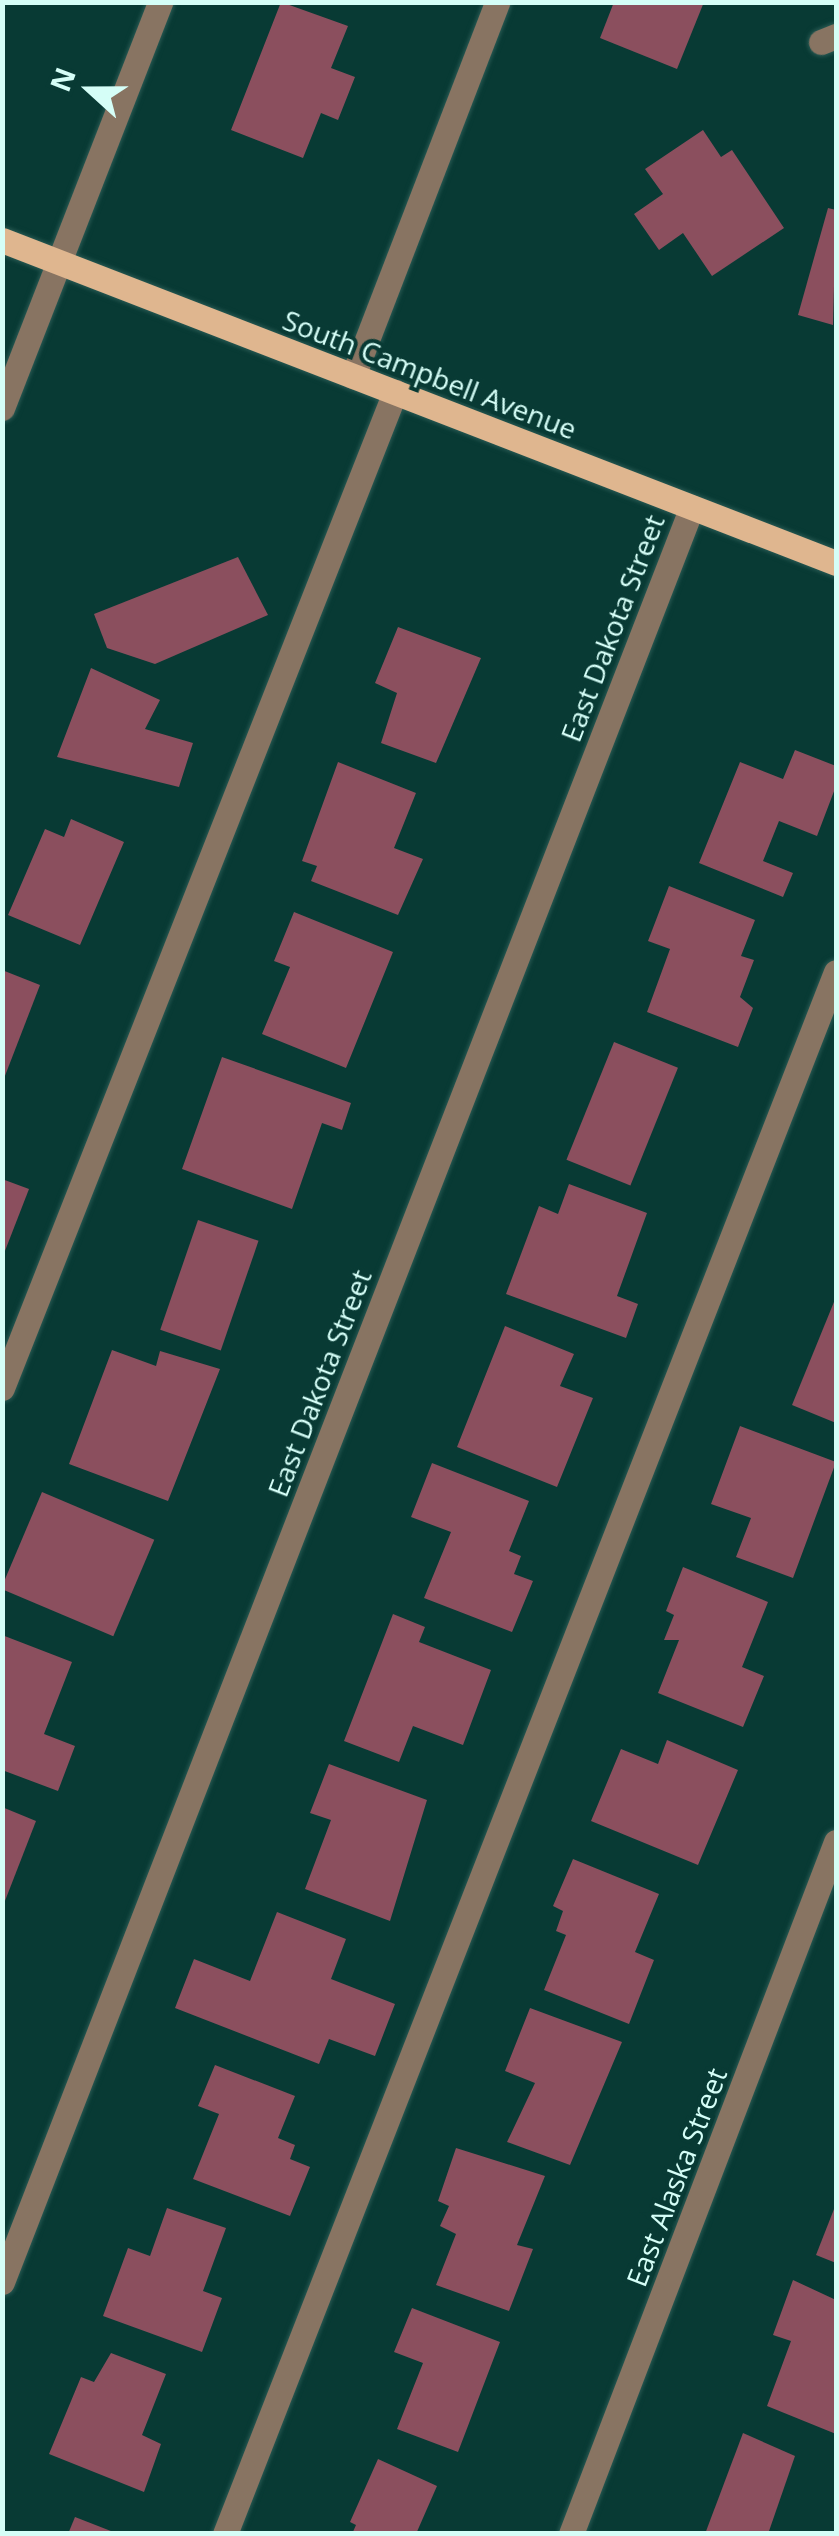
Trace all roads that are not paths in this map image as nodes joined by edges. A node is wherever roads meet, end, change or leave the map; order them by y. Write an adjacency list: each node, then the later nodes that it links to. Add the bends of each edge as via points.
1 (160, 2): 4 (street)
2 (498, 2): 5 (street)
3 (2, 240): 4 (main road, South Campbell Avenue)
4 (59, 263): 5 (main road, South Campbell Avenue); 7 (street)
5 (353, 376): 6 (main road, South Campbell Avenue)
6 (394, 392): 8 (main road, South Campbell Avenue); 11 (street)
7 (2, 408)
8 (692, 507): 9 (main road, South Campbell Avenue); 13 (street, East Dakota Street)
9 (836, 563)
10 (836, 972): 14 (street)
11 (2, 1388)
12 (836, 1842): 15 (street, East Alaska Street)
13 (2, 2282)
14 (225, 2534)
15 (571, 2534)

